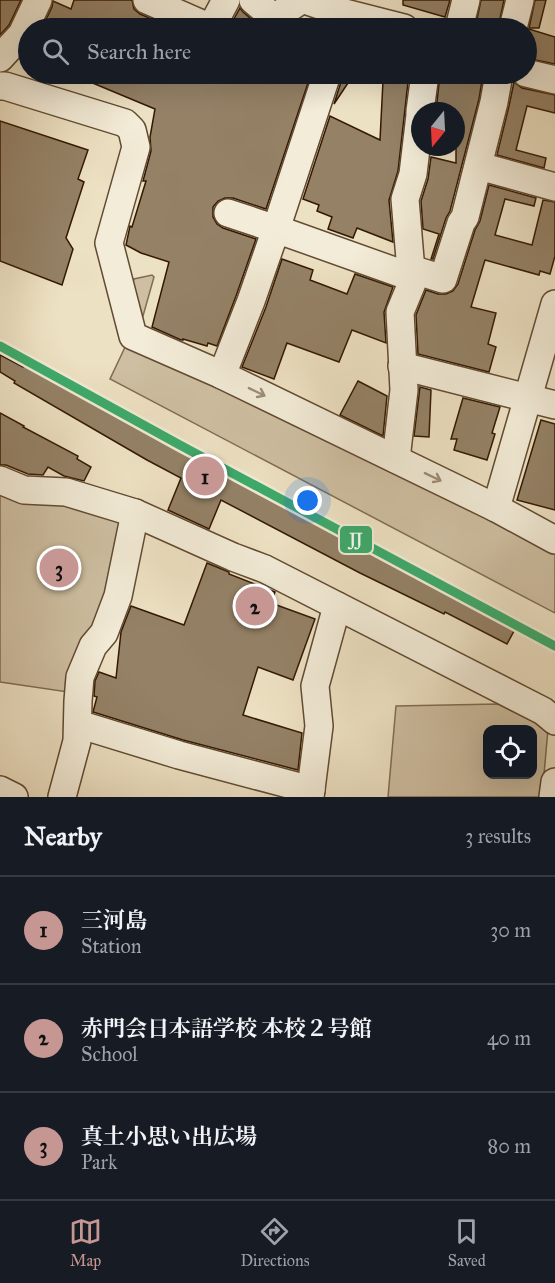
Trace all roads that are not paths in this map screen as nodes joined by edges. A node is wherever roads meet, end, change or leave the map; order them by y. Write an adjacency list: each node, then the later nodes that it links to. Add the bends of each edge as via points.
1 (38, 0): 8 (street)
2 (147, 0): 9 (street)
3 (226, 0): 10 (street)
4 (253, 0): 5 (street, via 274,18)
5 (303, 0): 11 (street)
6 (466, 0): 12 (street)
7 (520, 0): 13 (street)
8 (30, 18)
9 (188, 18)
10 (216, 18)
11 (365, 18)
12 (462, 18)
13 (516, 18)
14 (18, 38): 15 (street)
15 (0, 58)
16 (537, 75): 17 (street)
17 (555, 80)
18 (324, 84): 27 (street)
19 (424, 84): 22 (street)
20 (497, 84): 24 (street)
21 (0, 86): 31 (street, via 125,123 132,130 136,147 109,243 133,336)
22 (421, 102)
23 (415, 156): 28 (street, via 405,199)
24 (479, 166): 25 (street); 28 (street, via 443,279)
25 (555, 187)
26 (228, 213): 27 (street)
27 (276, 229): 28 (street); 31 (street)
28 (411, 273): 30 (street, via 412,284 400,312)
29 (555, 304): 32 (street)
30 (402, 366): 32 (street); 34 (street, via 404,390)
31 (222, 375): 34 (street, one-way to 34)
32 (528, 398): 33 (street); 36 (street)
33 (555, 405)
34 (396, 459): 36 (street, one-way to 36)
35 (0, 480): 37 (street, via 24,489 66,492)
36 (496, 508): 38 (street)
37 (135, 513): 39 (street, via 265,569); 41 (street, via 118,596 104,633 93,646 80,677)
38 (555, 540)
39 (337, 606): 40 (street, via 543,711); 44 (street, via 315,686 319,726)
40 (555, 721)
41 (78, 724): 44 (street); 46 (street)
42 (555, 782): 47 (street)
43 (0, 790): 45 (street)
44 (310, 794)
45 (14, 797)
46 (62, 797)
47 (553, 797)

